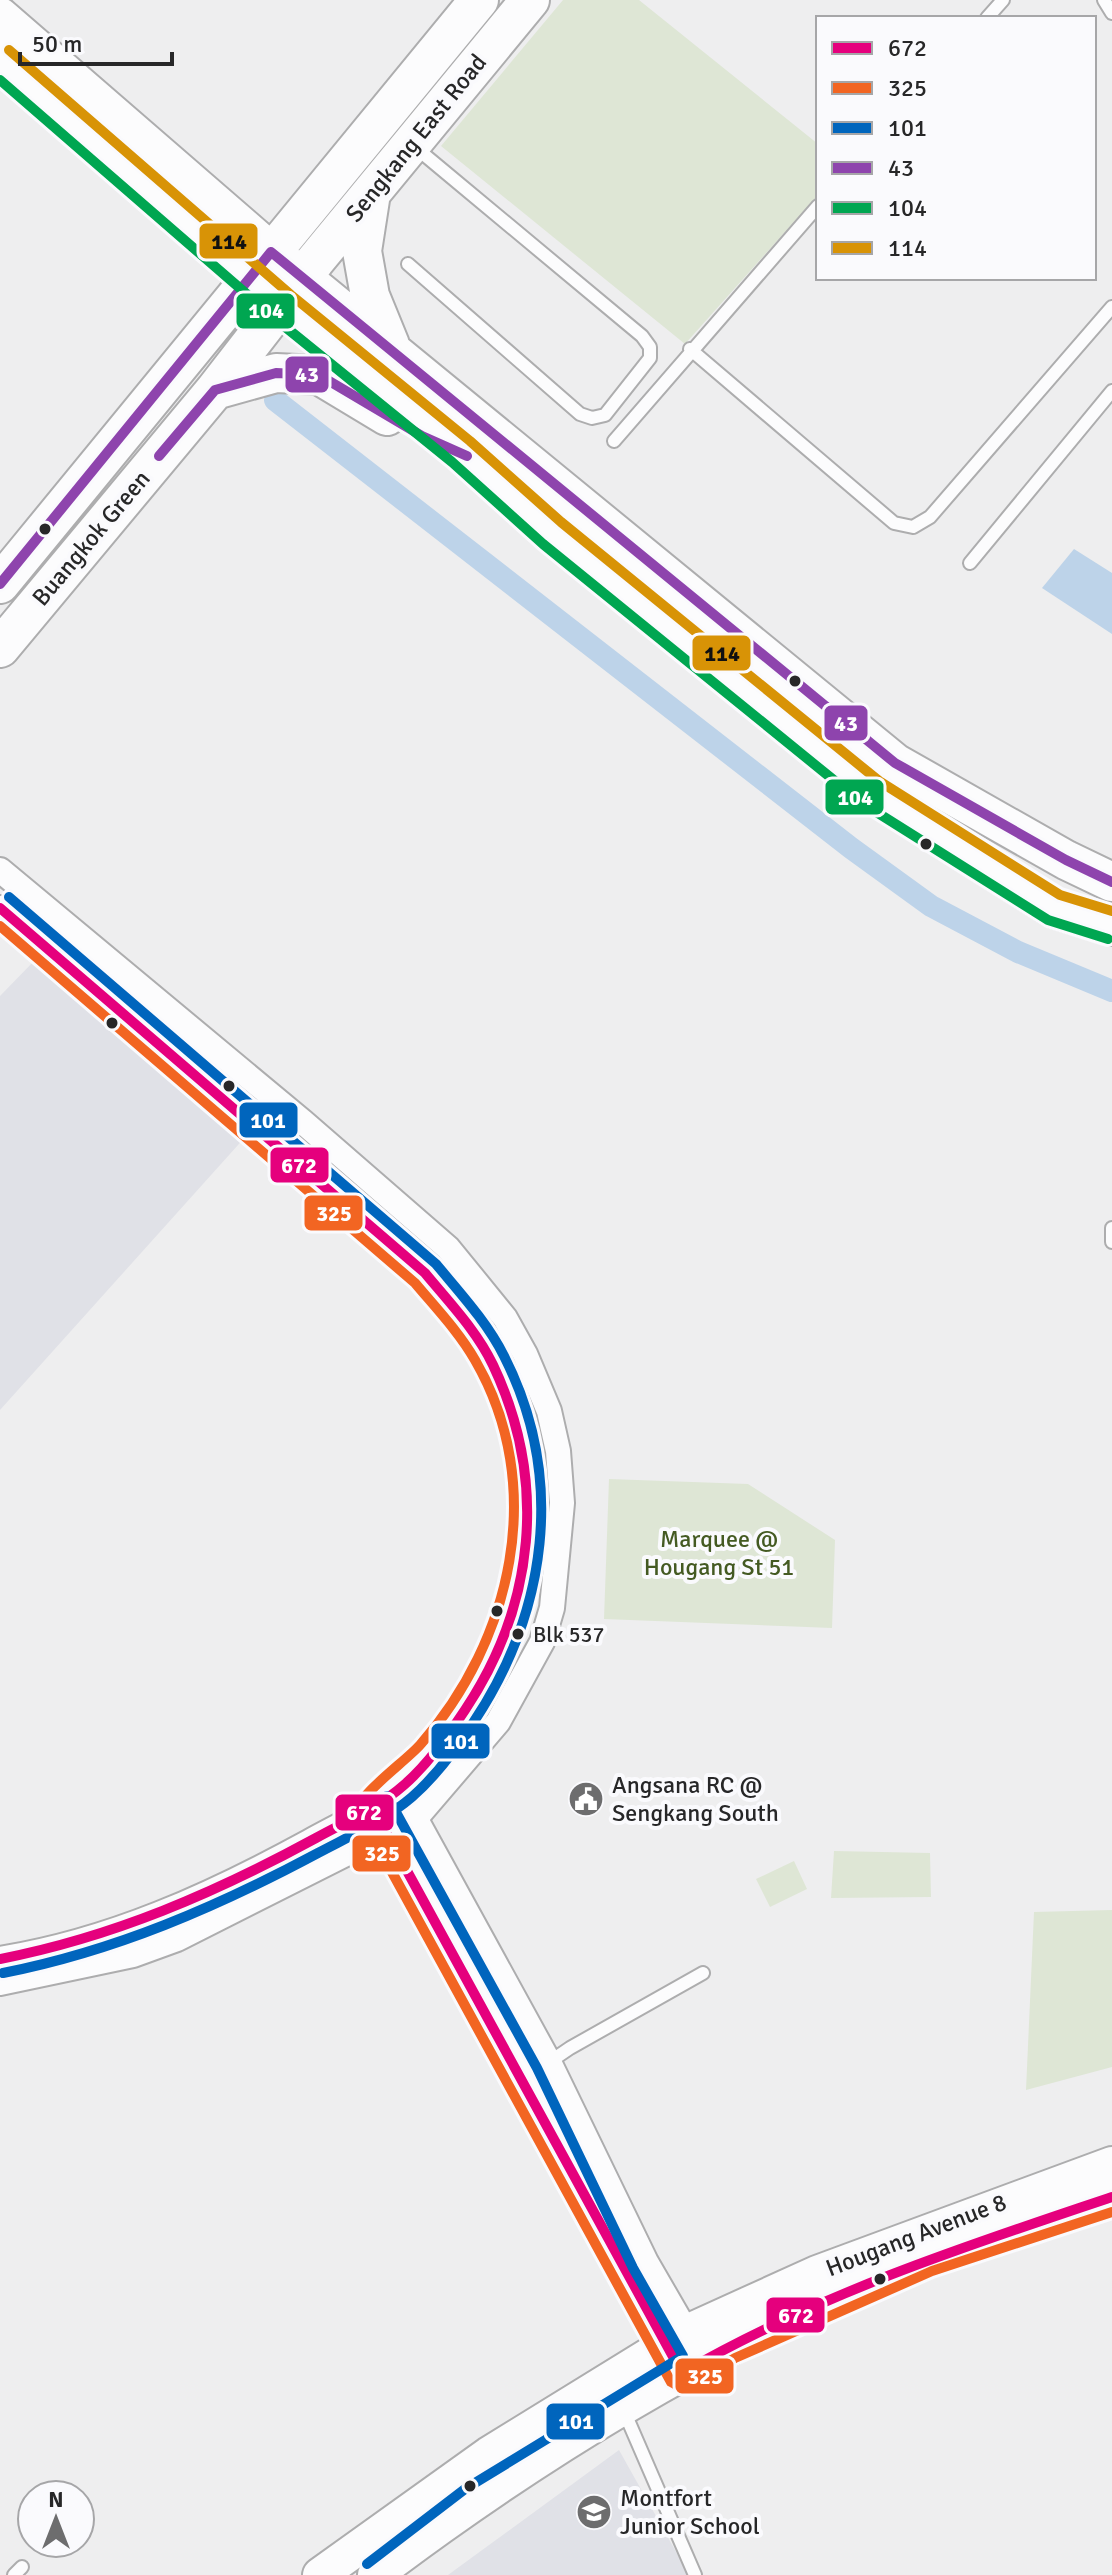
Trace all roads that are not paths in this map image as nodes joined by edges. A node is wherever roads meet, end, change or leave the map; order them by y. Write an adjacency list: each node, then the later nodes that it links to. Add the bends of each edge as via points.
1 (479, 0): 11 (main road, Sengkang East Road)
2 (530, 0): 9 (main road, Sengkang East Road)
3 (1003, 0): 6 (lane)
4 (1104, 0): 5 (lane)
5 (1112, 13)
6 (989, 16)
7 (0, 17): 13 (main road)
8 (0, 61): 13 (main road)
9 (413, 145): 10 (main road, Sengkang East Road); 14 (lane, via 642,336 650,358 605,415 580,414)
10 (372, 192): 16 (main road, Sengkang East Road); 19 (main road, via 362,251 370,296)
11 (315, 199): 13 (main road); 15 (main road, Sengkang East Road)
12 (816, 208): 20 (lane)
13 (212, 222): 15 (main road); 18 (main road, via 215,301)
14 (408, 264)
15 (261, 266): 16 (main road); 18 (main road, Buangkok Green)
16 (292, 292): 19 (main road); 21 (main road, Buangkok Green); 24 (main road)
17 (1112, 307): 20 (lane, via 930,517 913,527 894,523)
18 (210, 329): 26 (main road, Buangkok Green)
19 (390, 345): 29 (main road, via 895,763)
20 (690, 349): 23 (lane)
21 (215, 390): 24 (main road, via 276,373 319,375 422,436); 27 (main road, Buangkok Green)
22 (1112, 391): 25 (lane)
23 (614, 441)
24 (461, 451): 31 (main road, via 563,542 871,792 1054,908)
25 (970, 563)
26 (2, 577)
27 (0, 648)
28 (0, 870): 36 (street, via 448,1248 505,1318 525,1354 549,1411 558,1451 562,1503 552,1608 542,1642 498,1722)
29 (1112, 882)
30 (0, 908): 34 (street, via 425,1273 493,1364 523,1454 528,1525 523,1588 506,1644 476,1698)
31 (1112, 926)
32 (1112, 1228): 33 (lane)
33 (1112, 1242)
34 (399, 1789): 35 (street); 36 (street)
35 (372, 1807): 37 (street); 38 (street, via 180,1907 86,1942)
36 (415, 1819): 37 (street); 41 (street)
37 (388, 1836): 40 (street, via 177,1939 133,1955); 42 (street)
38 (0, 1959)
39 (703, 1973): 41 (lane)
40 (0, 1983)
41 (549, 2062): 42 (lane); 45 (street)
42 (520, 2082): 45 (street)
43 (1112, 2164): 45 (main road, Hougang Avenue 8, via 817,2273)
44 (1112, 2197): 45 (main road, Hougang Avenue 8, via 927,2258)
45 (684, 2352): 46 (main road, Hougang Avenue 8); 47 (main road, Hougang Avenue 8)
46 (577, 2398): 47 (lane, via 598,2396); 48 (main road, Hougang Avenue 8)
47 (623, 2409): 49 (main road, Hougang Avenue 8, via 472,2501); 50 (lane)
48 (320, 2575)
49 (375, 2575)
50 (695, 2575)

